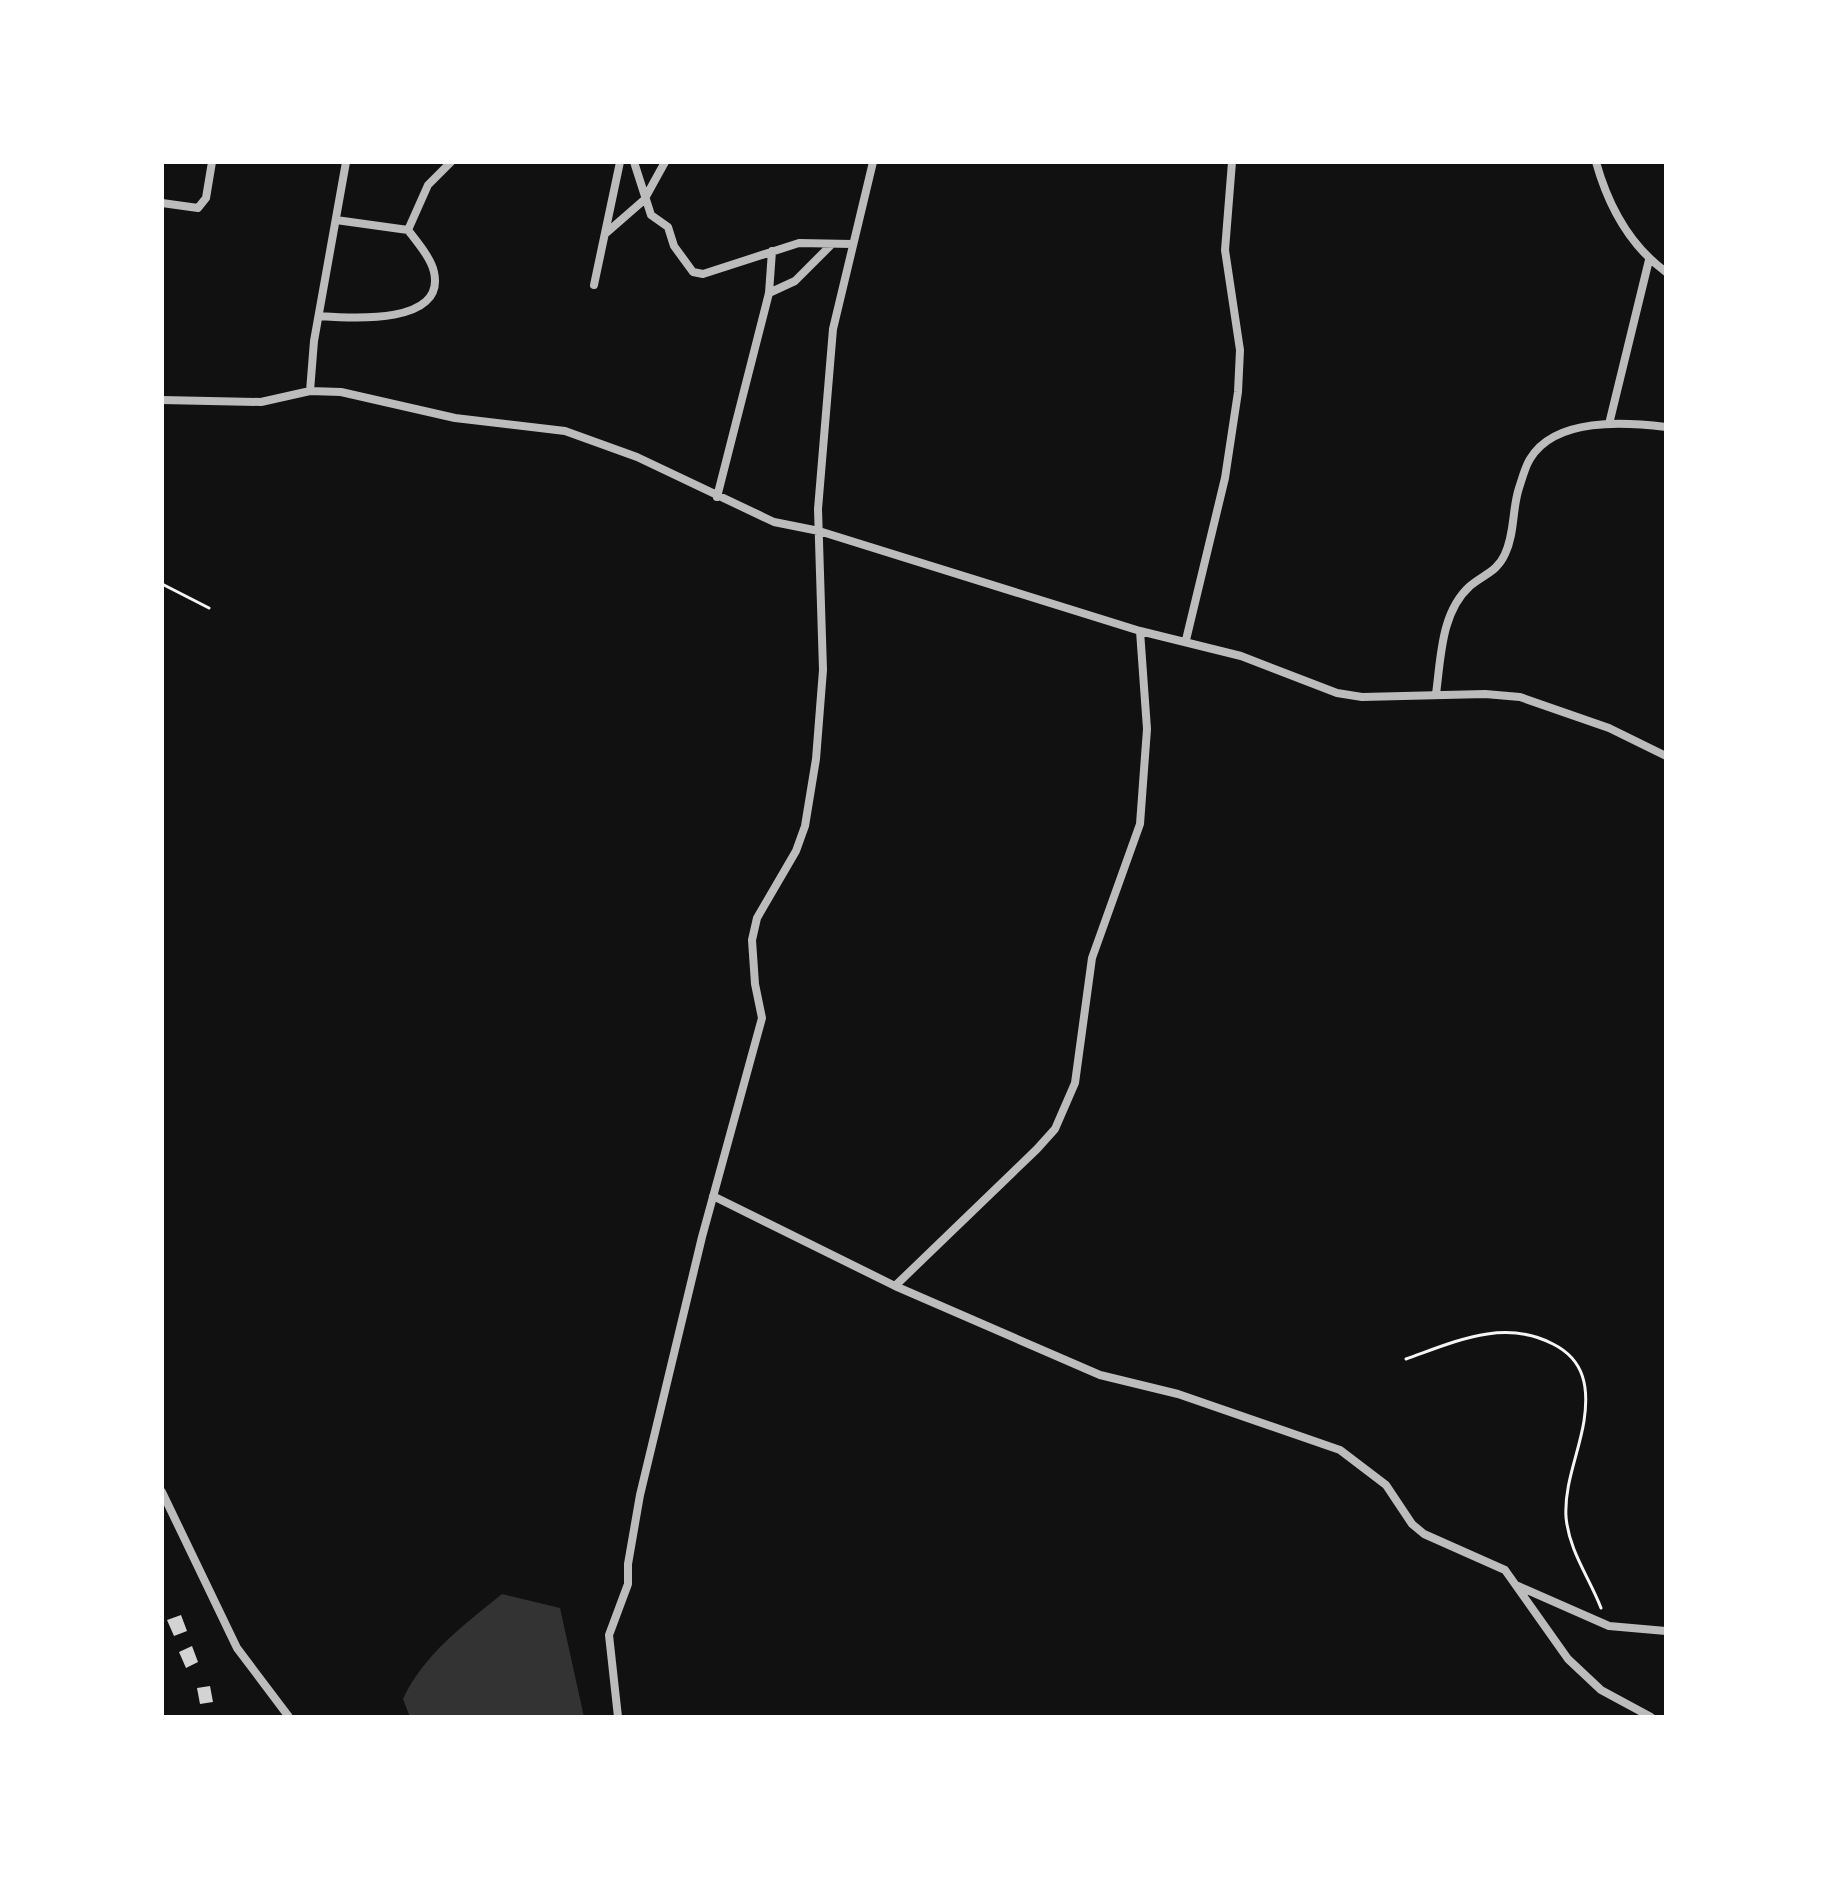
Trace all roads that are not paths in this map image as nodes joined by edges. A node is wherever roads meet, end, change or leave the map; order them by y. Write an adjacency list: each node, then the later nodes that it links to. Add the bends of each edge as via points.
1 (212, 162): 11 (street, via 206,198 198,208)
2 (346, 162): 12 (street)
3 (451, 162): 13 (street, via 428,185)
4 (620, 162): 14 (street)
5 (634, 162): 10 (street)
6 (665, 162): 10 (street)
7 (873, 162): 16 (street)
8 (1232, 162): 30 (street, via 1225,250 1240,350 1238,392 1225,478)
9 (1596, 162): 18 (street, via 1606,198)
10 (644, 200): 14 (street); 17 (street, via 651,215 668,227 693,272 703,274)
11 (162, 203)
12 (336, 220): 13 (street); 22 (street)
13 (408, 230): 22 (street, via 434,270 435,286 421,307 363,319)
14 (605, 234): 20 (street)
15 (832, 244): 16 (street); 17 (street, via 799,243); 21 (street, via 795,281)
16 (852, 244): 28 (street, via 833,329)
17 (772, 251): 21 (street)
18 (1649, 260): 19 (street); 25 (street)
19 (1666, 272)
20 (594, 285)
21 (769, 293): 27 (street)
22 (319, 316): 23 (street)
23 (310, 391): 24 (street, via 261,402); 27 (street, via 341,392 455,418 565,431 637,457)
24 (162, 400)
25 (1609, 424): 26 (street); 31 (street, via 1546,442 1530,458 1506,552 1496,570 1455,601 1443,637)
26 (1666, 427)
27 (717, 497): 28 (street, via 774,522)
28 (819, 531): 29 (street); 33 (street, via 823,670 812,786 796,851 757,918 752,965 762,1018)
29 (1140, 631): 30 (street); 34 (street, via 1147,729 1140,824 1092,958 1080,1061 1068,1102 1055,1129 1037,1149)
30 (1186, 640): 31 (street, via 1337,693)
31 (1436, 694): 32 (street, via 1520,697 1609,728)
32 (1666, 756)
33 (713, 1196): 34 (street); 39 (street, via 640,1495 628,1584 609,1635)
34 (895, 1286): 36 (street, via 1100,1375 1178,1394 1340,1450 1386,1485 1424,1534 1505,1570)
35 (162, 1492): 38 (street, via 237,1648)
36 (1518, 1586): 37 (street, via 1609,1626); 40 (street, via 1533,1615 1568,1659 1601,1690)
37 (1666, 1631)
38 (289, 1717)
39 (618, 1717)
40 (1651, 1717)

